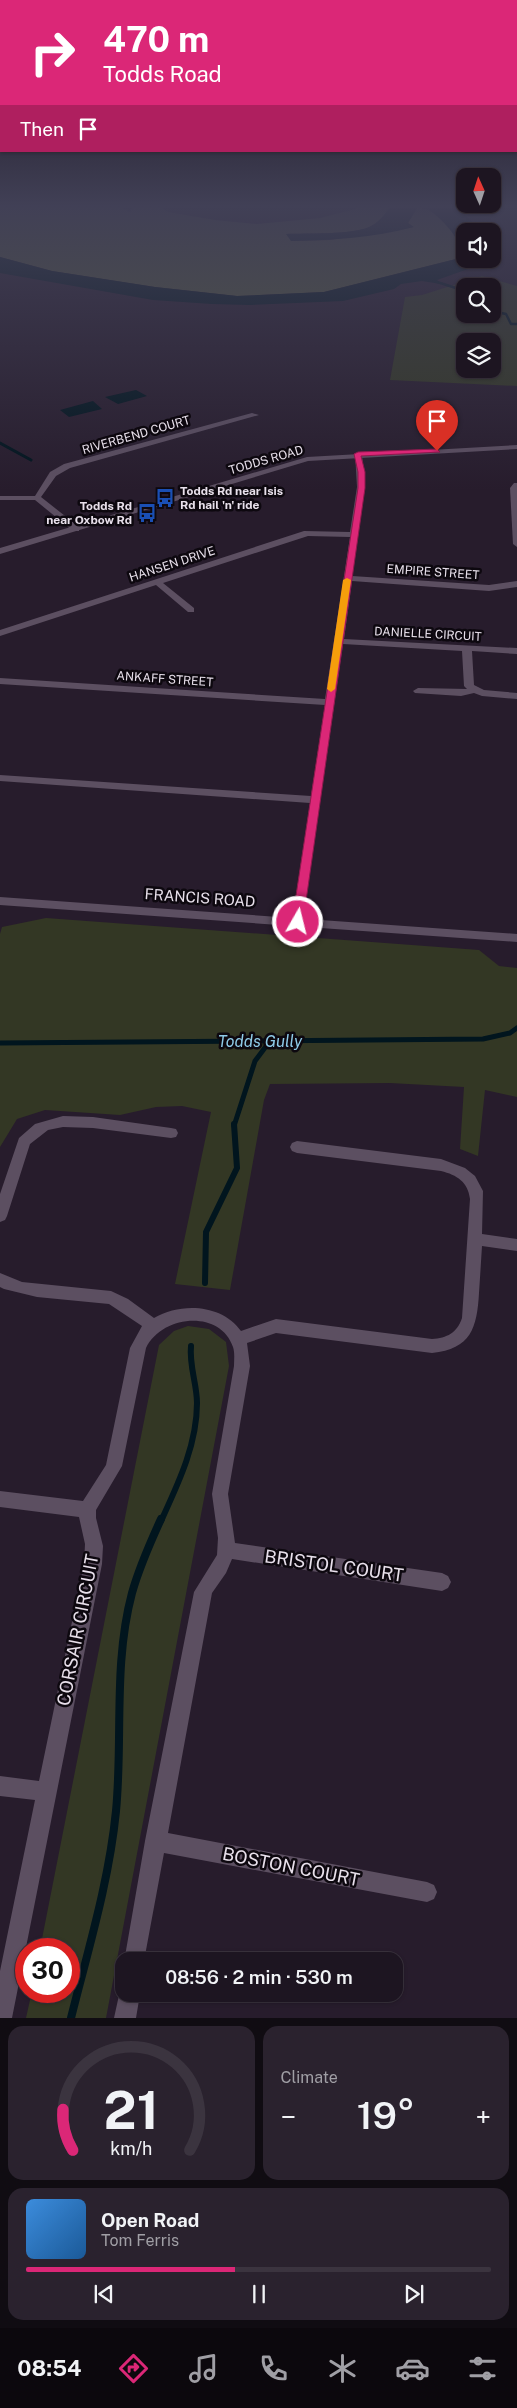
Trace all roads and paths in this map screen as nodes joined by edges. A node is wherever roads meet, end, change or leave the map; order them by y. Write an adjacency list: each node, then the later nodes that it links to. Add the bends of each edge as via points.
1 (255, 416): 6 (street, RIVERBEND COURT, via 67,466 53,474)
2 (517, 447): 3 (street, TODDS ROAD)
3 (358, 454): 7 (street, TODDS ROAD, via 306,459); 8 (street, via 361,488)
4 (517, 485): 9 (street, via 514,488)
5 (0, 498): 6 (street)
6 (37, 498): 7 (street)
7 (76, 529): 10 (street, TODDS ROAD)
8 (354, 536): 11 (street); 12 (street, HANSEN DRIVE, via 307,533)
9 (517, 544)
10 (0, 551)
11 (347, 578): 13 (street, EMPIRE STREET, via 489,588); 16 (street)
12 (157, 582): 14 (street); 15 (street, HANSEN DRIVE)
13 (517, 584)
14 (191, 610)
15 (0, 634)
16 (338, 641): 17 (street, DANIELLE CIRCUIT); 23 (street)
17 (467, 649): 18 (street, DANIELLE CIRCUIT); 20 (street, via 468,681)
18 (517, 652)
19 (0, 681): 23 (street, ANKAFF STREET)
20 (474, 690): 21 (street, via 461,694); 22 (street)
21 (418, 691)
22 (517, 696)
23 (329, 702): 25 (street)
24 (0, 778): 25 (street)
25 (314, 800): 27 (street)
26 (0, 901): 27 (street, FRANCIS ROAD)
27 (298, 922): 28 (street, FRANCIS ROAD)
28 (517, 938)
29 (171, 1133): 31 (street, via 67,1121 39,1128 24,1142)
30 (297, 1147): 32 (street, via 456,1169 470,1179 476,1190)
31 (0, 1216)
32 (475, 1239): 33 (street); 36 (street, via 470,1318 466,1330 445,1345 276,1326)
33 (517, 1245)
34 (0, 1280): 35 (street, via 21,1288 108,1298 129,1308)
35 (153, 1326): 36 (street, via 177,1315 206,1315 232,1330); 38 (street, via 138,1348 114,1466)
36 (238, 1340): 39 (street, via 242,1366 220,1494)
37 (0, 1499): 38 (street)
38 (88, 1510): 42 (street, CORSAIR CIRCUIT, via 94,1545 93,1564)
39 (227, 1550): 40 (street, BRISTOL COURT); 43 (street, via 203,1592)
40 (442, 1582)
41 (0, 1786): 42 (street)
42 (47, 1792): 47 (street, CORSAIR CIRCUIT)
43 (155, 1841): 44 (street, BOSTON COURT); 45 (street)
44 (427, 1892)
45 (136, 1952)
46 (127, 2002): 48 (street)
47 (1, 2018)
48 (124, 2018)

